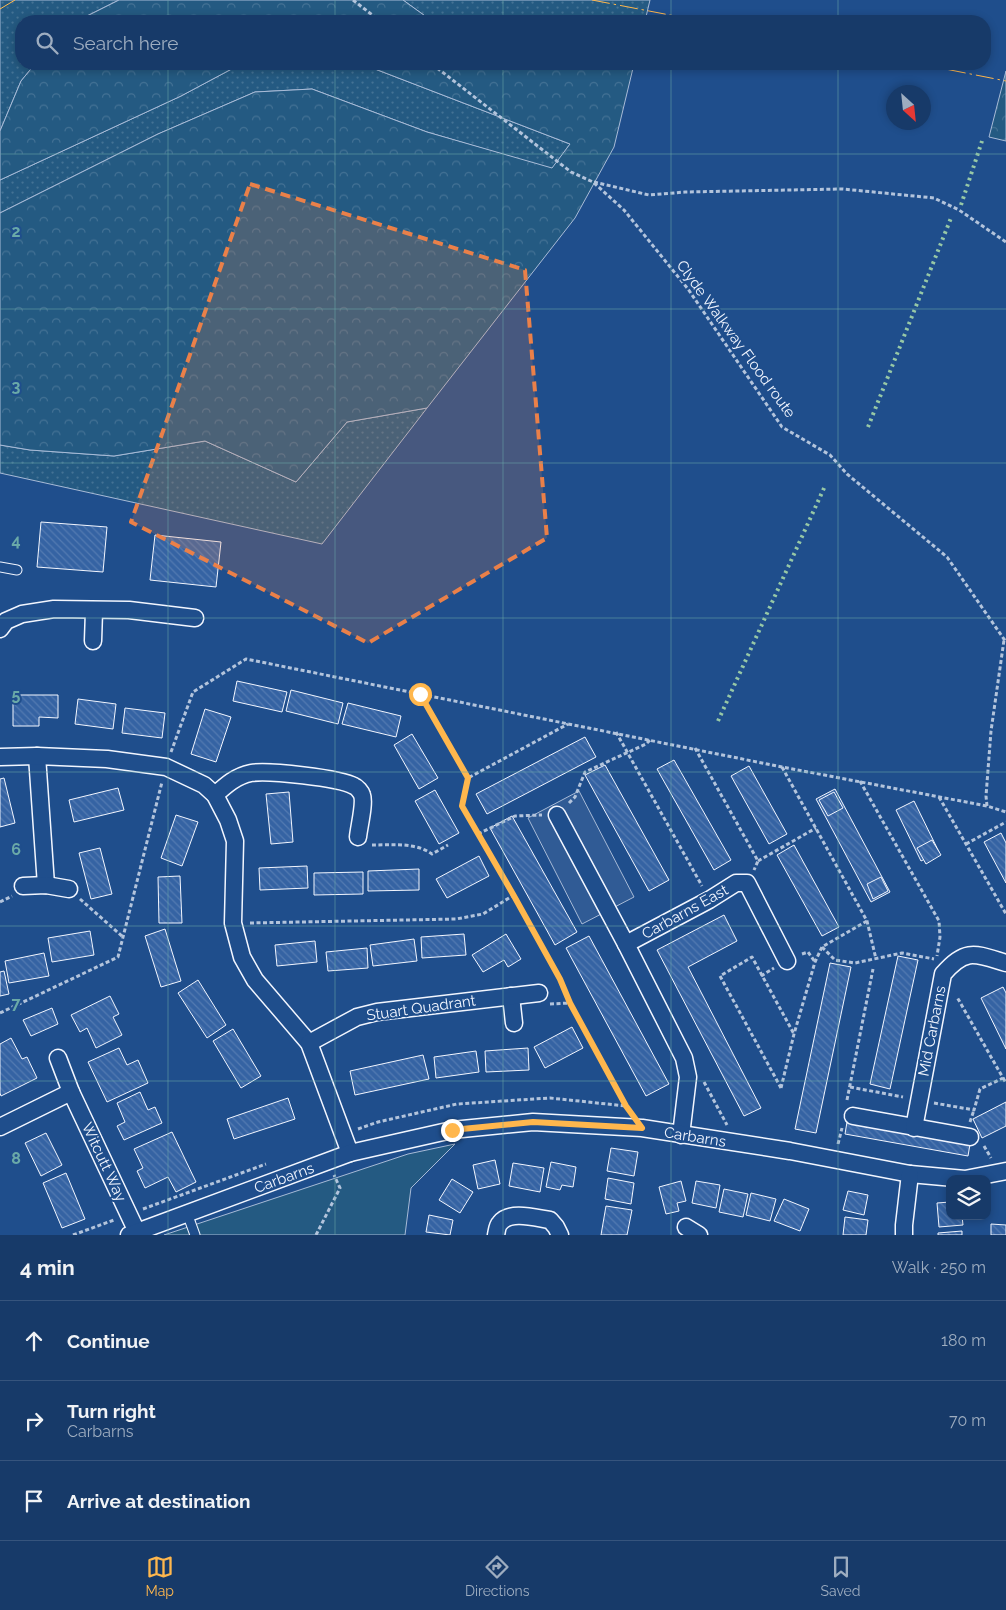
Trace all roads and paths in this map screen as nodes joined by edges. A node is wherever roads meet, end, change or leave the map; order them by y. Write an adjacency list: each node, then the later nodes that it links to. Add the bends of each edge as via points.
1 (353, 0): 2 (path)
2 (372, 15)
3 (440, 70): 4 (path, Clyde Walkway Flood route, via 571,172)
4 (593, 182): 5 (path, via 649,195 843,189 934,198 959,210); 12 (path, Clyde Walkway Flood route, via 624,210 688,289 782,427 830,455 847,474 947,557)
5 (1006, 242)
6 (0, 567): 7 (lane)
7 (17, 570)
8 (94, 610): 9 (street, via 129,610); 10 (street, via 54,609 22,614); 11 (street)
9 (195, 618)
10 (2, 622)
11 (93, 641)
12 (1005, 641): 27 (path, via 991,731)
13 (420, 694): 14 (path); 21 (path, via 246,659 194,692); 23 (path)
14 (569, 723): 15 (path); 23 (path)
15 (616, 732): 16 (path); 18 (path)
16 (651, 739): 17 (path); 18 (path)
17 (695, 748): 22 (path); 36 (path)
18 (627, 752): 29 (path, via 586,772 575,797); 42 (path)
19 (37, 756): 20 (street); 21 (street, via 107,759); 38 (street)
20 (0, 757)
21 (166, 767): 25 (street, via 204,785); 46 (path)
22 (782, 767): 24 (path); 31 (path)
23 (468, 778): 32 (path, via 462,806)
24 (860, 781): 26 (path); 49 (path, via 939,921 936,959 902,953)
25 (215, 795): 33 (street, via 231,780 250,773 328,779 354,786 363,800); 45 (street, via 235,841)
26 (939, 797): 27 (path); 34 (path)
27 (987, 806): 28 (path)
28 (1006, 812)
29 (557, 815): 32 (path, via 515,816); 47 (street, Carbarns East)
30 (1006, 822): 34 (path)
31 (816, 828): 36 (path); 44 (path)
32 (478, 834): 41 (path)
33 (358, 837): 35 (path, via 361,845 412,846 432,854)
34 (966, 844): 43 (path)
35 (448, 846)
36 (758, 861): 37 (path)
37 (747, 884): 42 (street, Carbarns East, via 736,883); 50 (street, Carbarns East)
38 (46, 885): 39 (street); 40 (street)
39 (23, 886)
40 (69, 888): 46 (path)
41 (514, 896): 45 (path, via 483,914 456,919); 69 (path, via 626,1106)
42 (709, 900): 47 (street, Carbarns East)
43 (1006, 914)
44 (867, 921): 48 (path); 49 (path)
45 (233, 924): 59 (street, via 242,957 255,980)
46 (123, 937): 56 (path, via 118,957)
47 (626, 944): 71 (street, Carbarns East, via 687,1068 688,1085)
48 (822, 947): 49 (path, via 835,960 854,963); 58 (path)
49 (876, 960)
50 (788, 961)
51 (1006, 962): 53 (street, Mid Carbarns, via 975,954 952,963)
52 (873, 969): 64 (path)
53 (943, 974): 62 (path); 66 (street, Mid Carbarns)
54 (539, 993): 55 (street, Stuart Quadrant)
55 (511, 996): 57 (street); 59 (street, Stuart Quadrant, via 377,1012 357,1017)
56 (0, 1014)
57 (514, 1023)
58 (794, 1034): 58 (path, via 781,1088 720,976 752,957)
59 (309, 1044): 74 (street)
60 (58, 1058): 65 (street, Witcutt Way)
61 (700, 1074): 73 (path)
62 (1003, 1078): 63 (path); 66 (path, via 980,1089 974,1110)
63 (1006, 1083)
64 (850, 1087): 66 (path); 67 (path)
65 (71, 1092): 68 (street); 80 (street, Witcutt Way)
66 (919, 1100): 70 (street, Mid Carbarns)
67 (847, 1115): 70 (street); 75 (path)
68 (0, 1127)
69 (642, 1128): 71 (street, Carbarns); 74 (street, Carbarns, via 533,1122 452,1130)
70 (914, 1128): 72 (street)
71 (681, 1135): 73 (street, Carbarns)
72 (970, 1137)
73 (736, 1143): 75 (street, Carbarns)
74 (350, 1153): 79 (street, Carbarns)
75 (835, 1160): 78 (street, Carbarns)
76 (266, 1164): 80 (path)
77 (1006, 1171): 78 (street, Carbarns, via 965,1179)
78 (910, 1174): 86 (street)
79 (187, 1213): 81 (street, Carbarns); 83 (lane)
80 (129, 1214): 81 (street, Witcutt Way); 82 (path)
81 (133, 1233)
82 (73, 1235)
83 (195, 1235)
84 (496, 1235): 85 (street, via 499,1224 507,1217 518,1216 550,1220)
85 (560, 1235)
86 (904, 1235)

